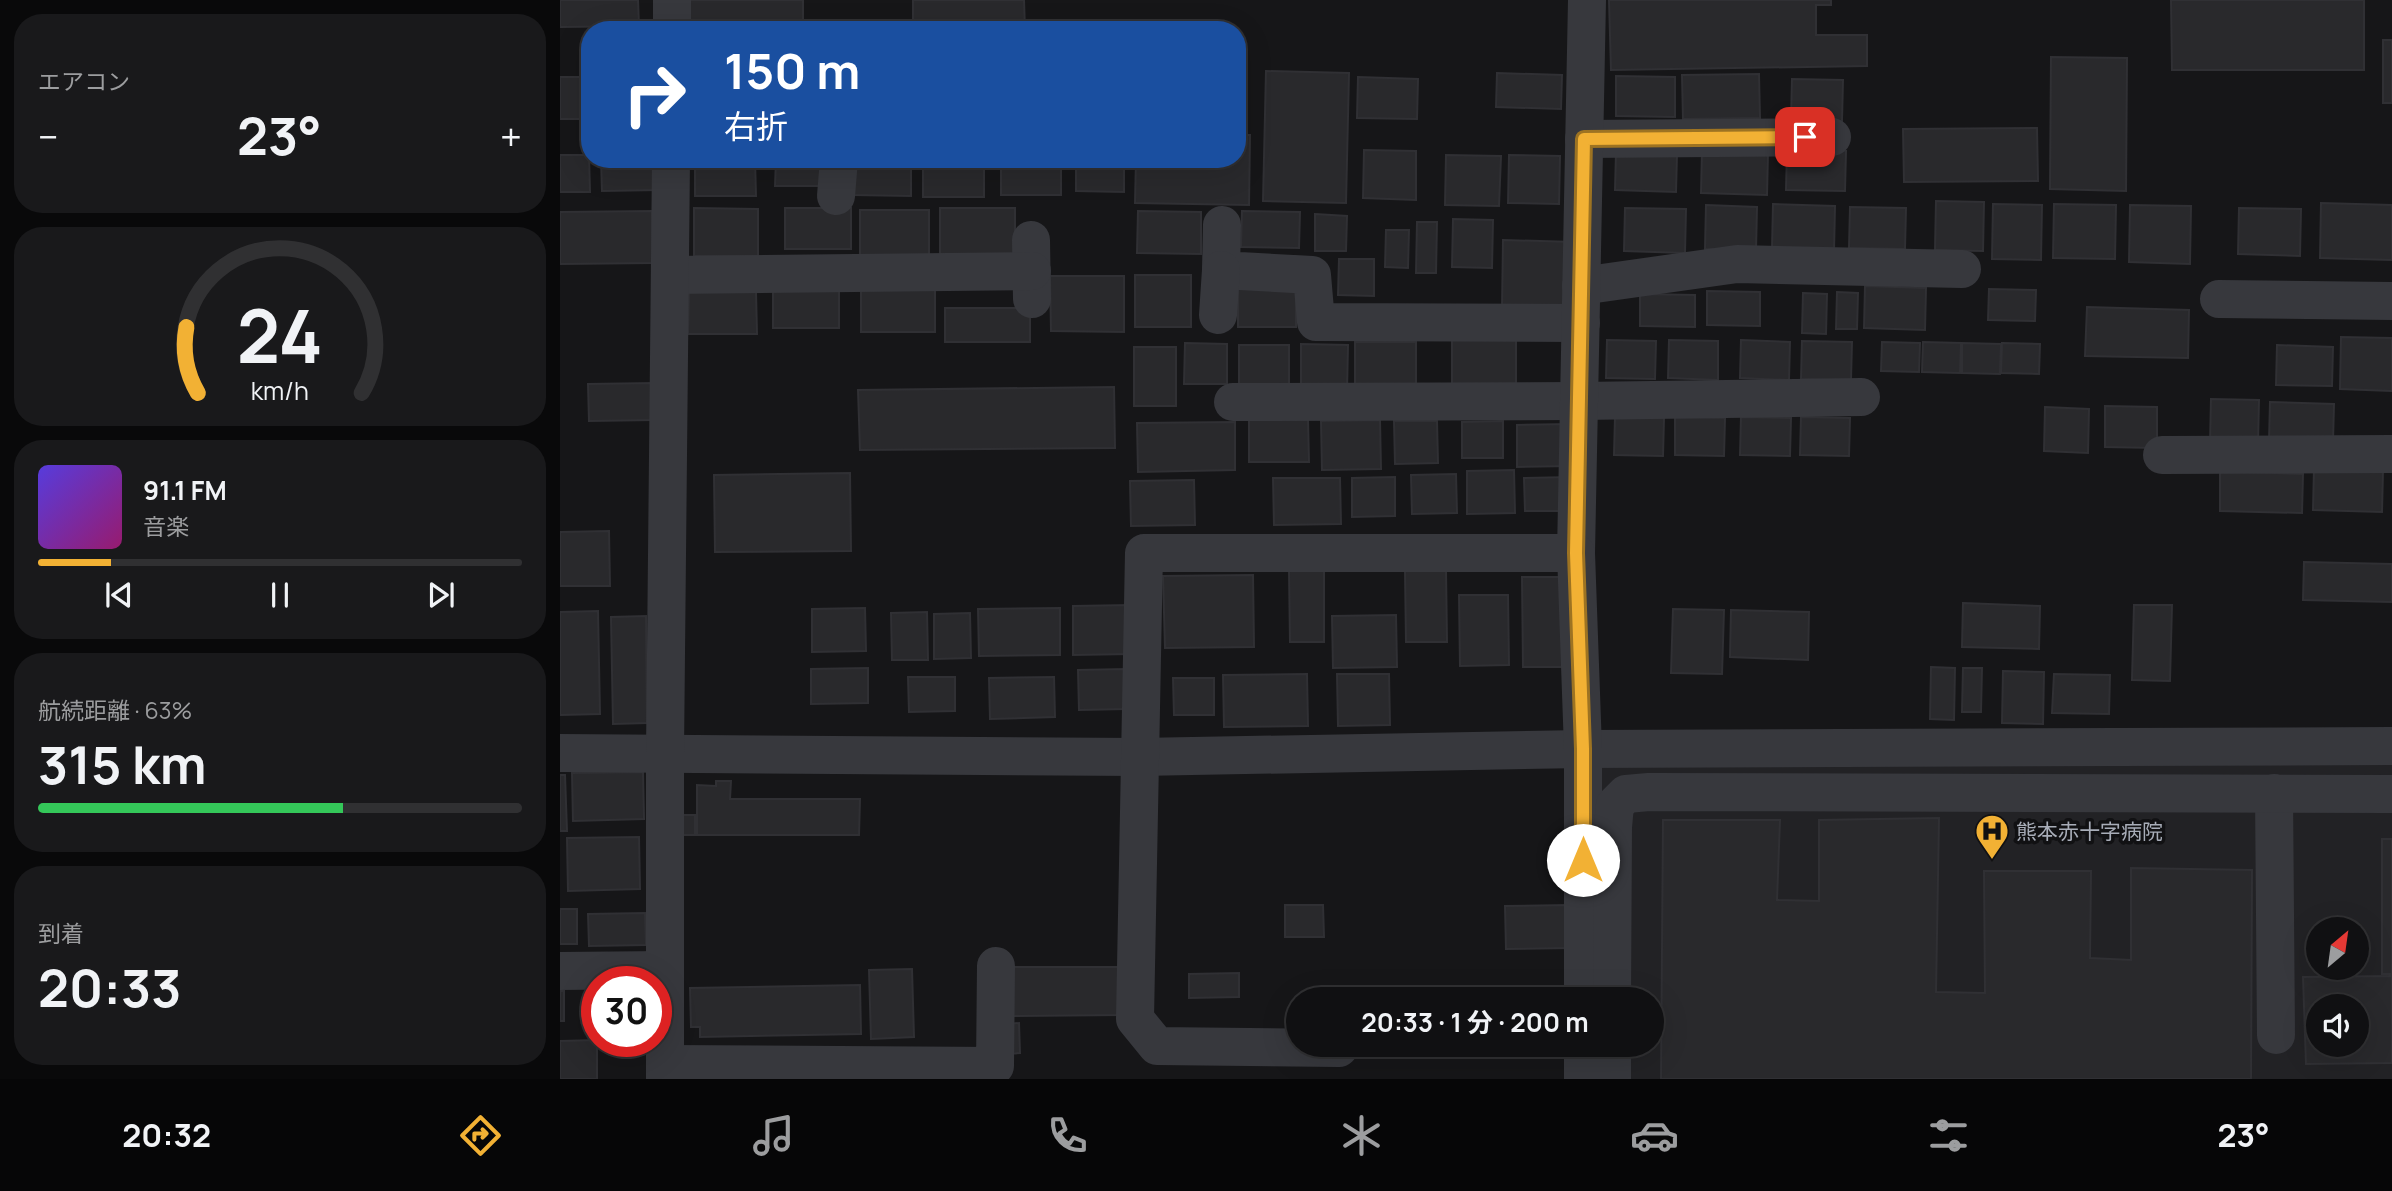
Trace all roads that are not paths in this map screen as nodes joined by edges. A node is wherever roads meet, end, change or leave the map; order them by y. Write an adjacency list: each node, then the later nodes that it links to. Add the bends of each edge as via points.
1 (672, 0): 3 (street)
2 (1587, 0): 5 (street)
3 (672, 21)
4 (1832, 136): 5 (street)
5 (1584, 139): 14 (street)
6 (670, 168): 11 (street)
7 (1222, 225): 10 (street)
8 (1962, 269): 14 (street, via 1737,264)
9 (1032, 270): 11 (street)
10 (1222, 270): 14 (street, via 1312,275 1316,322); 15 (street)
11 (670, 275): 25 (street)
12 (2219, 299): 13 (street)
13 (2392, 301)
14 (1581, 304): 17 (street)
15 (1217, 315)
16 (1861, 397): 17 (street)
17 (1580, 401): 18 (street); 21 (street)
18 (1233, 402)
19 (2392, 454): 20 (street)
20 (2162, 455)
21 (1576, 553): 23 (street); 26 (street, via 1144,553)
22 (2392, 746): 23 (street)
23 (1583, 749): 26 (street); 33 (street)
24 (560, 753): 25 (street)
25 (665, 753): 26 (street); 29 (street)
26 (1139, 757): 36 (street, via 1135,1019 1157,1045)
27 (2274, 793): 28 (street); 34 (street, via 1626,794 1615,805 1613,827); 35 (street)
28 (2392, 794)
29 (665, 966)
30 (996, 966): 39 (street, via 995,1066)
31 (560, 971): 32 (street)
32 (581, 971)
33 (1583, 987)
34 (1612, 987)
35 (2276, 1035)
36 (1286, 1047)
37 (1583, 1057): 40 (street)
38 (1612, 1057): 41 (street)
39 (665, 1072)
40 (1583, 1079)
41 (1612, 1079)

